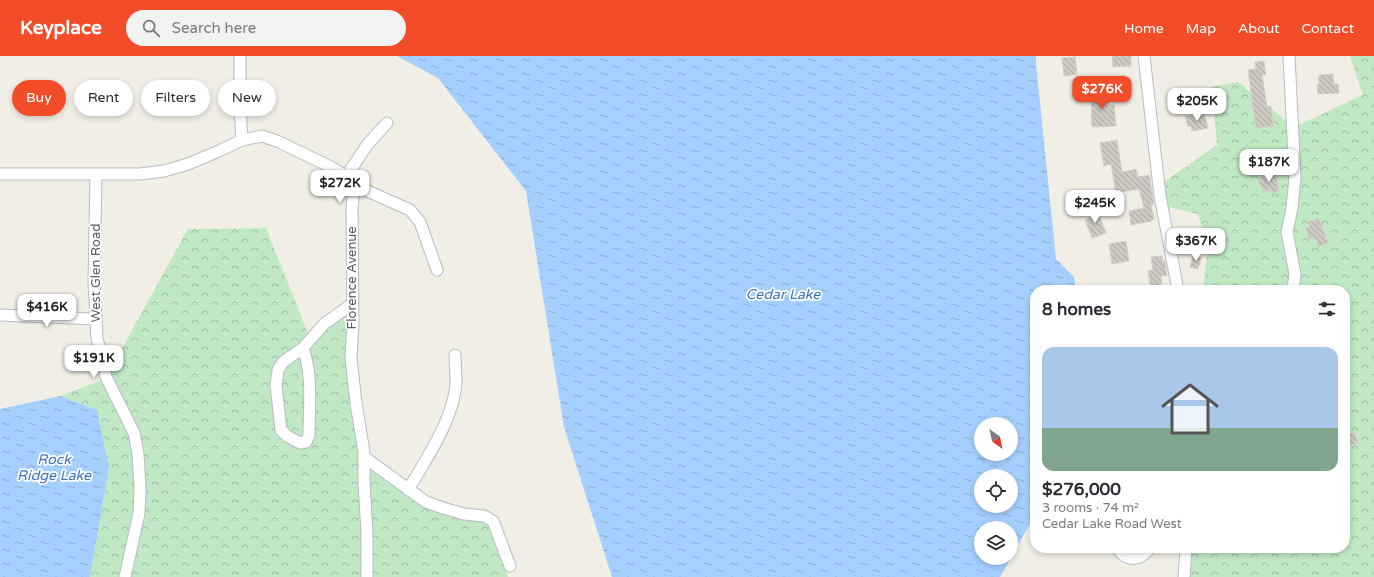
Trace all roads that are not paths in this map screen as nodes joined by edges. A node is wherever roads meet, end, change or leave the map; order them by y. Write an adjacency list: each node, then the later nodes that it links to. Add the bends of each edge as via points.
1 (240, 56): 5 (street)
2 (1144, 56): 10 (street, via 1157,176)
3 (1289, 56): 11 (street, via 1296,177 1287,232 1295,274)
4 (387, 123): 8 (street, via 367,145)
5 (242, 140): 7 (street, via 188,164 164,170 140,174); 8 (street, via 262,136 277,141 329,166)
6 (0, 174): 7 (street)
7 (96, 175): 14 (street, West Glen Road)
8 (350, 180): 9 (street, via 410,210 420,222); 12 (street, Florence Avenue)
9 (437, 270)
10 (1177, 285)
11 (1294, 285)
12 (352, 304): 15 (street, via 324,324); 17 (street, Florence Avenue, via 352,358)
13 (0, 315): 14 (street)
14 (95, 319): 23 (street, West Glen Road, via 100,358 106,377 134,433 138,454 139,512)
15 (303, 348): 15 (street, via 283,362 278,370 276,385 281,430 300,443 306,442 309,435 310,384)
16 (455, 355): 18 (street, via 456,384 450,411 430,453)
17 (364, 457): 18 (street); 24 (street, Florence Avenue)
18 (408, 490): 22 (street, via 426,502 464,514 484,516 493,521)
19 (1121, 553): 20 (street, via 1125,557 1134,558)
20 (1145, 553)
21 (1186, 553): 25 (street)
22 (510, 566)
23 (125, 577)
24 (367, 577)
25 (1184, 577)

